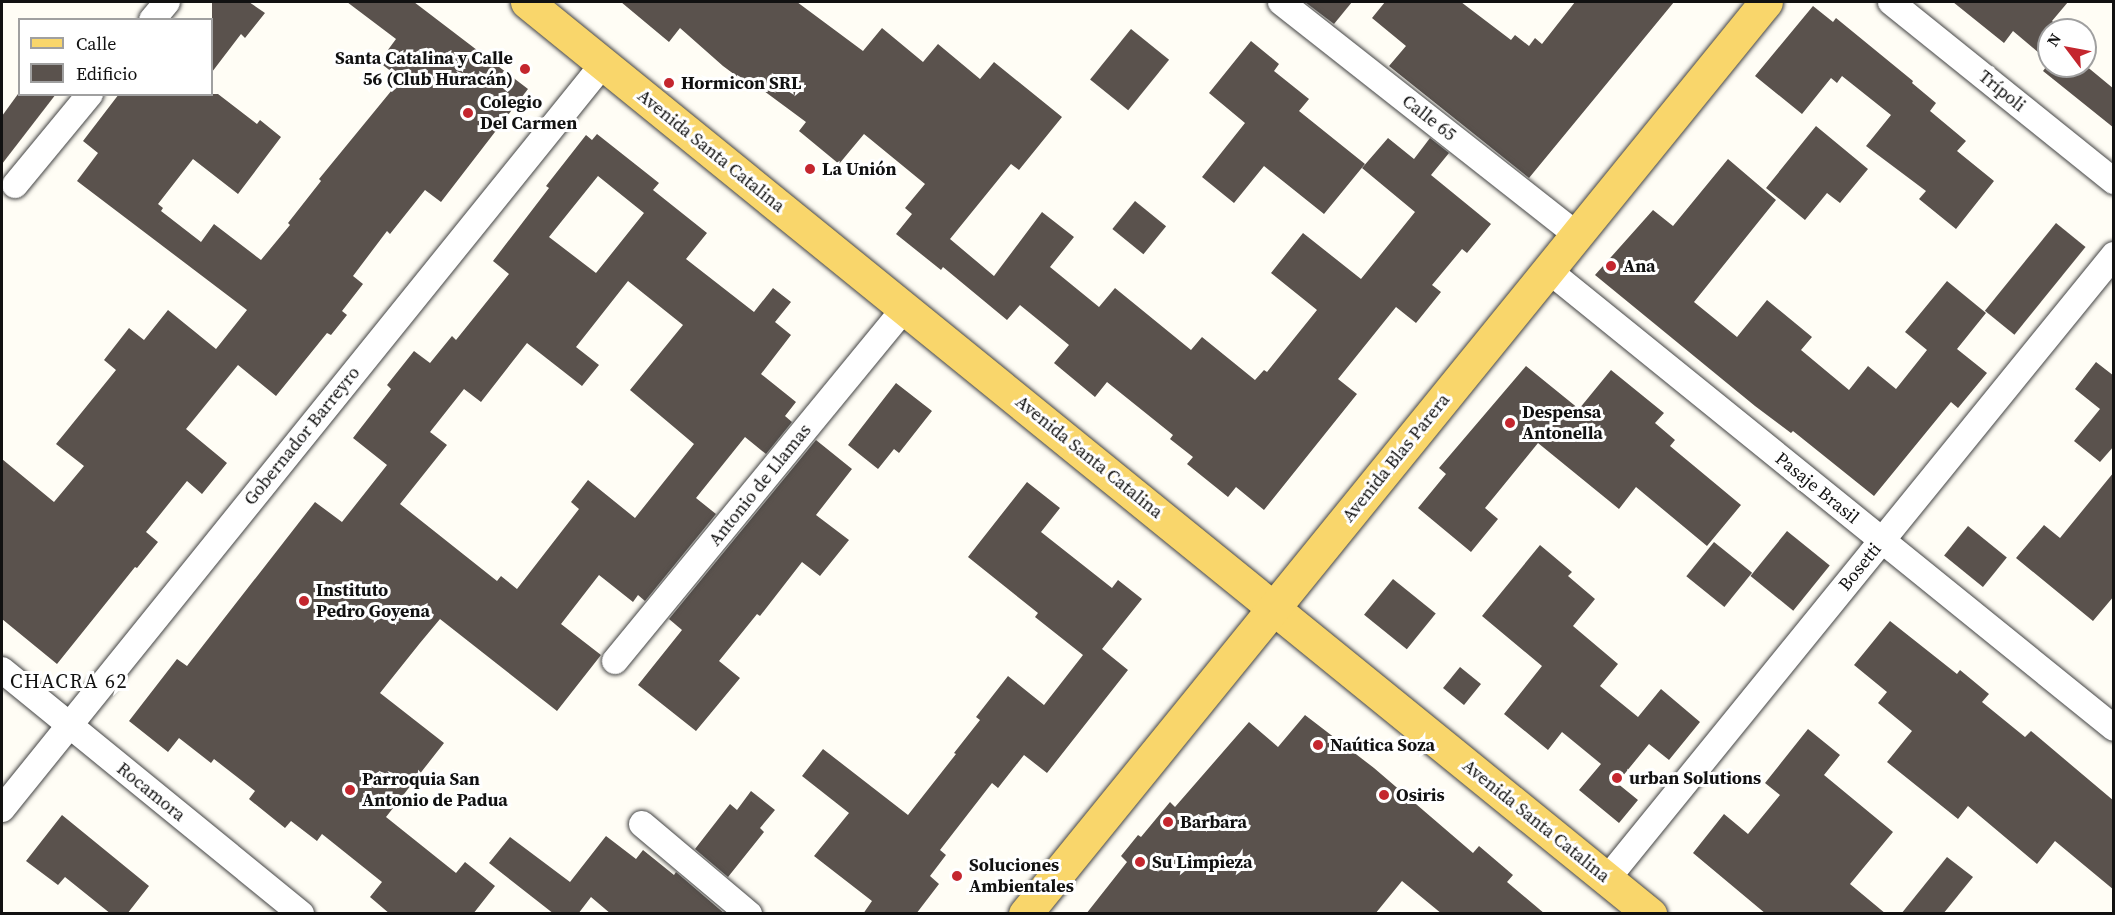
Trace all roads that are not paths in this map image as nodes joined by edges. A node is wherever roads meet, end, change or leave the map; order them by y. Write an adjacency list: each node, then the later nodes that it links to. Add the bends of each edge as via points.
1 (167, 2): 6 (street)
2 (527, 2): 7 (main road, Avenida Santa Catalina)
3 (1281, 2): 11 (street, Calle 65)
4 (1766, 2): 11 (main road, Avenida Blas Parera)
5 (1891, 2): 9 (street, Trípoli)
6 (154, 18)
7 (604, 63): 14 (main road, Avenida Santa Catalina); 19 (street, Gobernador Barreyro)
8 (88, 96): 10 (street)
9 (2114, 181)
10 (15, 185)
11 (1577, 235): 13 (main road, Avenida Blas Parera)
12 (2114, 255): 15 (street, Bosetti)
13 (1548, 270): 15 (street, Pasaje Brasil); 16 (main road, Avenida Blas Parera)
14 (905, 308): 16 (main road, Avenida Santa Catalina); 17 (street, Antonio de Llamas)
15 (1882, 540): 20 (street, Pasaje Brasil); 23 (street, Bosetti)
16 (1274, 608): 23 (main road, Avenida Santa Catalina); 26 (main road, Avenida Blas Parera)
17 (615, 661)
18 (2, 670): 19 (street, Rocamora)
19 (69, 725): 21 (street, Gobernador Barreyro); 24 (street, Rocamora)
20 (2114, 728)
21 (2, 808)
22 (642, 824): 25 (street)
23 (1607, 879): 27 (main road, Avenida Santa Catalina)
24 (301, 914)
25 (749, 914)
26 (1025, 914)
27 (1650, 914)

